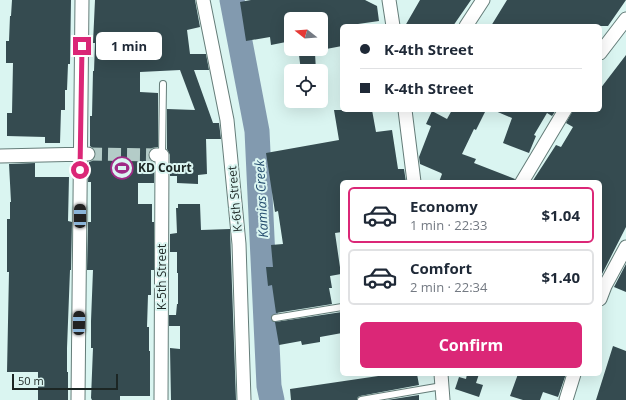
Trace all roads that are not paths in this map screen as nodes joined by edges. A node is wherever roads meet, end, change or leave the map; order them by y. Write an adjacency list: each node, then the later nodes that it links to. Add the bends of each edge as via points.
1 (82, 0): 14 (street)
2 (202, 0): 27 (street, K-6th Street, via 227,120 239,244)
3 (389, 0): 6 (street)
4 (483, 0): 7 (street)
5 (626, 19): 8 (street)
6 (392, 24)
7 (467, 24)
8 (602, 50)
9 (163, 84): 15 (lane)
10 (405, 112): 13 (street)
11 (413, 112): 13 (street)
12 (564, 112): 18 (street)
13 (407, 123): 17 (street)
14 (85, 154): 16 (street); 25 (street)
15 (159, 155): 26 (street, K-5th Street)
16 (0, 156)
17 (414, 180)
18 (523, 180)
19 (626, 247): 20 (street)
20 (602, 294)
21 (340, 307): 22 (lane)
22 (275, 318)
23 (573, 376): 30 (street)
24 (441, 380): 28 (lane); 29 (street)
25 (78, 400)
26 (161, 400)
27 (244, 400)
28 (361, 400)
29 (443, 400)
30 (566, 400)

